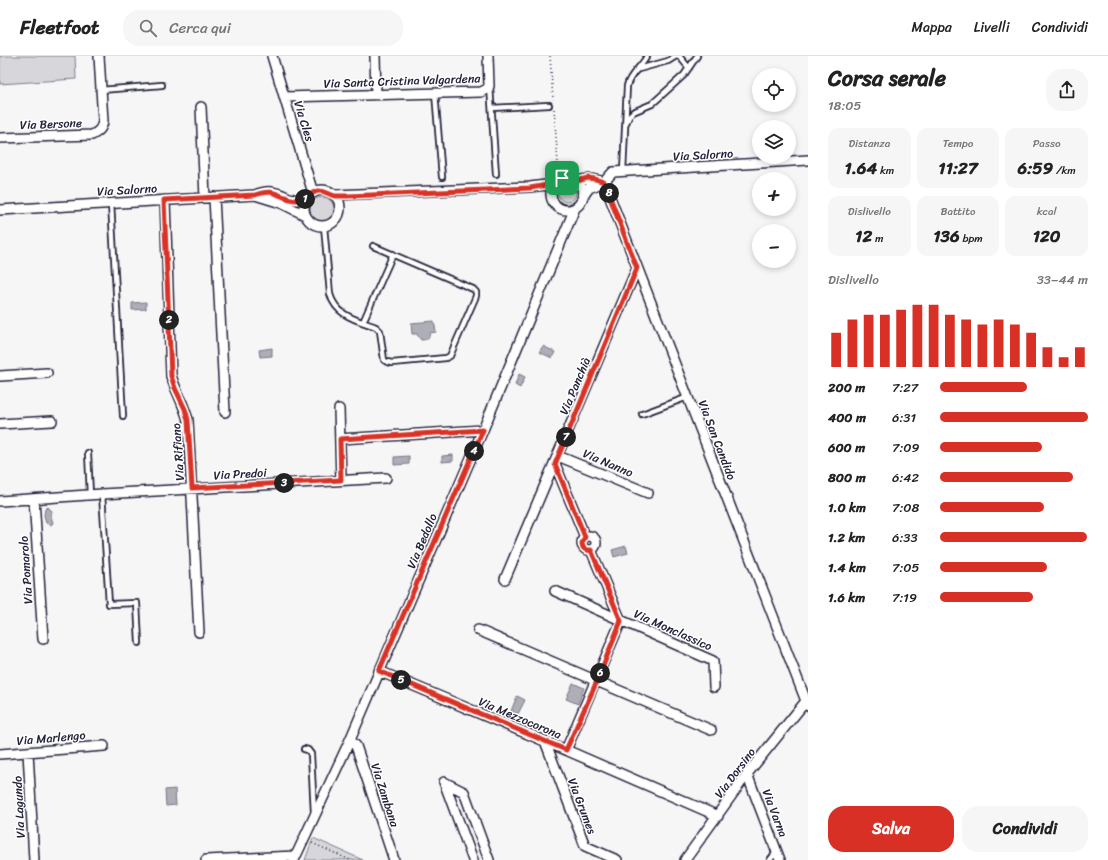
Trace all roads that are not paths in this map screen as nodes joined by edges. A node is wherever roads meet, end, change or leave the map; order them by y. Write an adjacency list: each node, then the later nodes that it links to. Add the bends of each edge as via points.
1 (99, 56): 12 (street, Via Bersone)
2 (272, 56): 15 (street, Via Cles)
3 (375, 56): 14 (street)
4 (488, 56): 10 (street, Via Santa Cristina Valgardena)
5 (647, 56): 9 (lane)
6 (678, 56): 8 (lane); 9 (lane, via 668,62)
7 (696, 56): 8 (lane)
8 (689, 68): 19 (lane, via 684,76 652,104 630,115)
9 (637, 69): 19 (lane, via 628,79)
10 (490, 82): 13 (street, Via Santa Cristina Valgardena, via 487,89 481,92); 18 (lane)
11 (162, 85): 12 (lane)
12 (101, 90): 20 (street, Via Bersone, via 103,121 97,132)
13 (435, 94): 14 (street, Via Santa Cristina Valgardena); 24 (lane)
14 (376, 95): 15 (street, Via Santa Cristina Valgardena)
15 (284, 97): 30 (street, Via Cles)
16 (549, 105): 18 (lane)
17 (201, 107): 34 (street)
18 (492, 108): 23 (lane)
19 (625, 124): 22 (lane)
20 (0, 138)
21 (808, 160): 22 (street, Via Salorno)
22 (623, 172): 27 (street, Via Salorno, via 612,172)
23 (496, 174)
24 (442, 177)
25 (577, 181): 26 (street, via 568,177); 27 (street, via 588,178); 32 (street, via 583,188)
26 (557, 182): 28 (street); 37 (street, via 552,189)
27 (604, 182): 32 (street, via 589,188); 46 (street, Via San Candido)
28 (530, 188): 31 (street); 37 (street)
29 (255, 195): 30 (street, Via Salorno, via 264,191 302,200); 34 (street, Via Salorno); 41 (street, Via Salorno, via 281,203)
30 (311, 195): 33 (street, via 324,191); 41 (street, via 304,206)
31 (360, 195): 33 (street); 40 (street, via 343,206)
32 (584, 195): 38 (street)
33 (334, 196): 40 (street)
34 (210, 198): 35 (street, Via Salorno); 52 (street)
35 (164, 200): 36 (street, Via Salorno); 63 (street, Via Rifiano, via 171,376 188,420)
36 (112, 203): 39 (street, Via Salorno); 54 (lane)
37 (555, 203): 38 (street, via 566,210); 43 (street)
38 (576, 208): 43 (street, Via Bedollo)
39 (0, 210)
40 (339, 212): 42 (street, via 334,221)
41 (305, 215): 42 (street, via 312,224)
42 (324, 226): 47 (lane, via 332,301 336,308)
43 (567, 230): 57 (street, Via Bedollo)
44 (373, 246): 45 (lane)
45 (393, 254): 47 (lane); 47 (lane, via 476,292 452,353 446,358 387,362 382,356 380,331)
46 (637, 268): 50 (street, Via San Candido); 60 (street, Via Panchià)
47 (363, 322)
48 (46, 373): 49 (street)
49 (0, 376)
50 (688, 397): 53 (lane); 79 (street, Via San Candido)
51 (339, 409): 58 (street)
52 (225, 412)
53 (642, 414)
54 (123, 416)
55 (52, 421): 56 (street)
56 (0, 424)
57 (483, 430): 58 (street); 76 (street, Via Bedollo)
58 (340, 439): 62 (street)
59 (88, 453): 66 (lane)
60 (557, 460): 65 (street, Via Nanno); 69 (street, Via Panchià); 71 (street, via 585,537 583,547 591,550)
61 (386, 478): 62 (street, Via Predoi)
62 (341, 480): 63 (street, Via Predoi)
63 (192, 488): 64 (street, Via Predoi); 73 (street, Via Rifiano)
64 (102, 494): 66 (street, Via Predoi); 75 (lane, via 109,604 137,603)
65 (648, 494)
66 (90, 495): 67 (street, Via Predoi)
67 (34, 499): 68 (street, Via Predoi); 74 (street, Via Pomarolo)
68 (0, 501)
69 (505, 579)
70 (555, 591): 71 (street)
71 (621, 621): 77 (street); 78 (street, Via Monclassico, via 713,661)
72 (478, 630): 77 (street)
73 (199, 632)
74 (43, 639)
75 (139, 642)
76 (379, 671): 81 (street, Via Bedollo); 82 (street, Via Mezzocorona)
77 (597, 681): 80 (street); 85 (street)
78 (714, 687)
79 (807, 704): 88 (street, Via Dorsino)
80 (711, 730)
81 (350, 740): 89 (street, Via Bedollo); 95 (street, Via Zambana, via 356,746)
82 (545, 741): 85 (street, Via Mezzocorona); 98 (street, Via Grumes, via 585,846)
83 (104, 746): 86 (street, Via Marlengo)
84 (304, 749): 89 (lane, via 311,754)
85 (566, 750): 90 (street, Via Mezzocorona)
86 (28, 752): 87 (street, Via Marlengo); 93 (street, Via Lagundo)
87 (0, 754)
88 (747, 774): 90 (street, Via Dorsino); 91 (street, Via Varna)
89 (314, 816): 92 (street, Via Bedollo)
90 (718, 816): 99 (street, Via Dorsino)
91 (778, 856): 100 (lane)
92 (295, 858): 94 (street)
93 (34, 860)
94 (206, 860)
95 (394, 860)
96 (473, 860): 97 (street, via 444,782 464,792)
97 (489, 860)
98 (617, 860)
99 (685, 860)
100 (770, 860)

